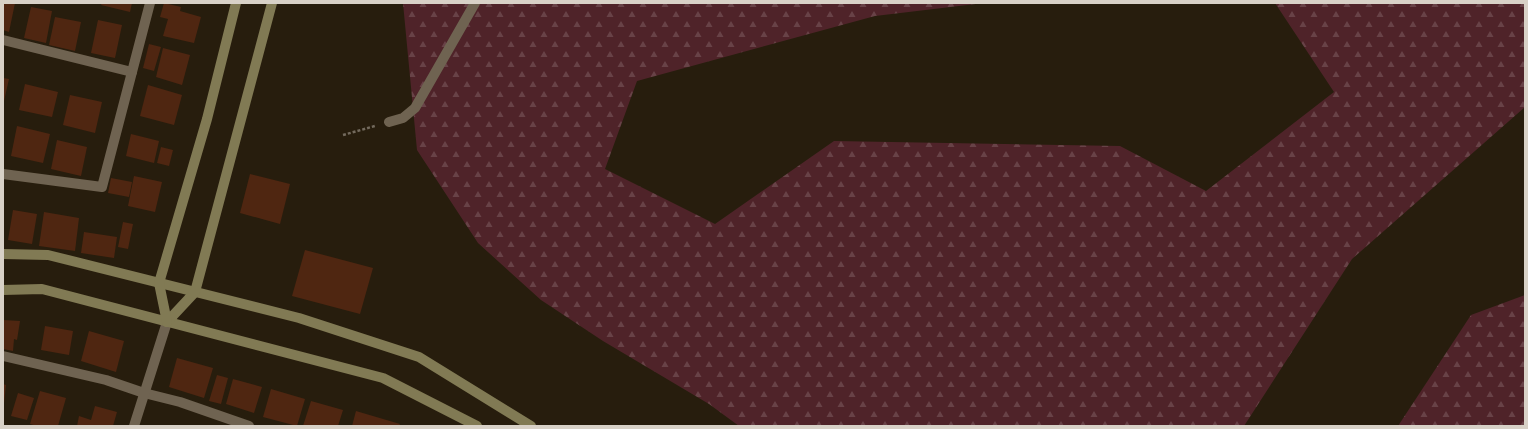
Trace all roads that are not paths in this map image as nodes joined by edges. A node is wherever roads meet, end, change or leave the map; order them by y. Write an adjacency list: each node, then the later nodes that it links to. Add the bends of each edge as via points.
1 (150, 3): 6 (street)
2 (236, 3): 10 (street, via 207,119)
3 (272, 3): 12 (street)
4 (475, 3): 7 (street, via 415,108 403,118)
5 (3, 40): 6 (street)
6 (132, 72): 8 (street, via 102,187)
7 (389, 122)
8 (3, 174)
9 (3, 254): 10 (street, via 48,255)
10 (159, 283): 12 (street); 13 (street)
11 (3, 290): 13 (street, via 42,289)
12 (195, 292): 13 (street); 19 (street, via 299,318 419,357)
13 (167, 322): 15 (street); 18 (street, via 383,378)
14 (3, 356): 15 (street, via 106,380)
15 (144, 393): 16 (street); 17 (street, via 180,402)
16 (134, 426)
17 (249, 426)
18 (477, 426)
19 (531, 426)

